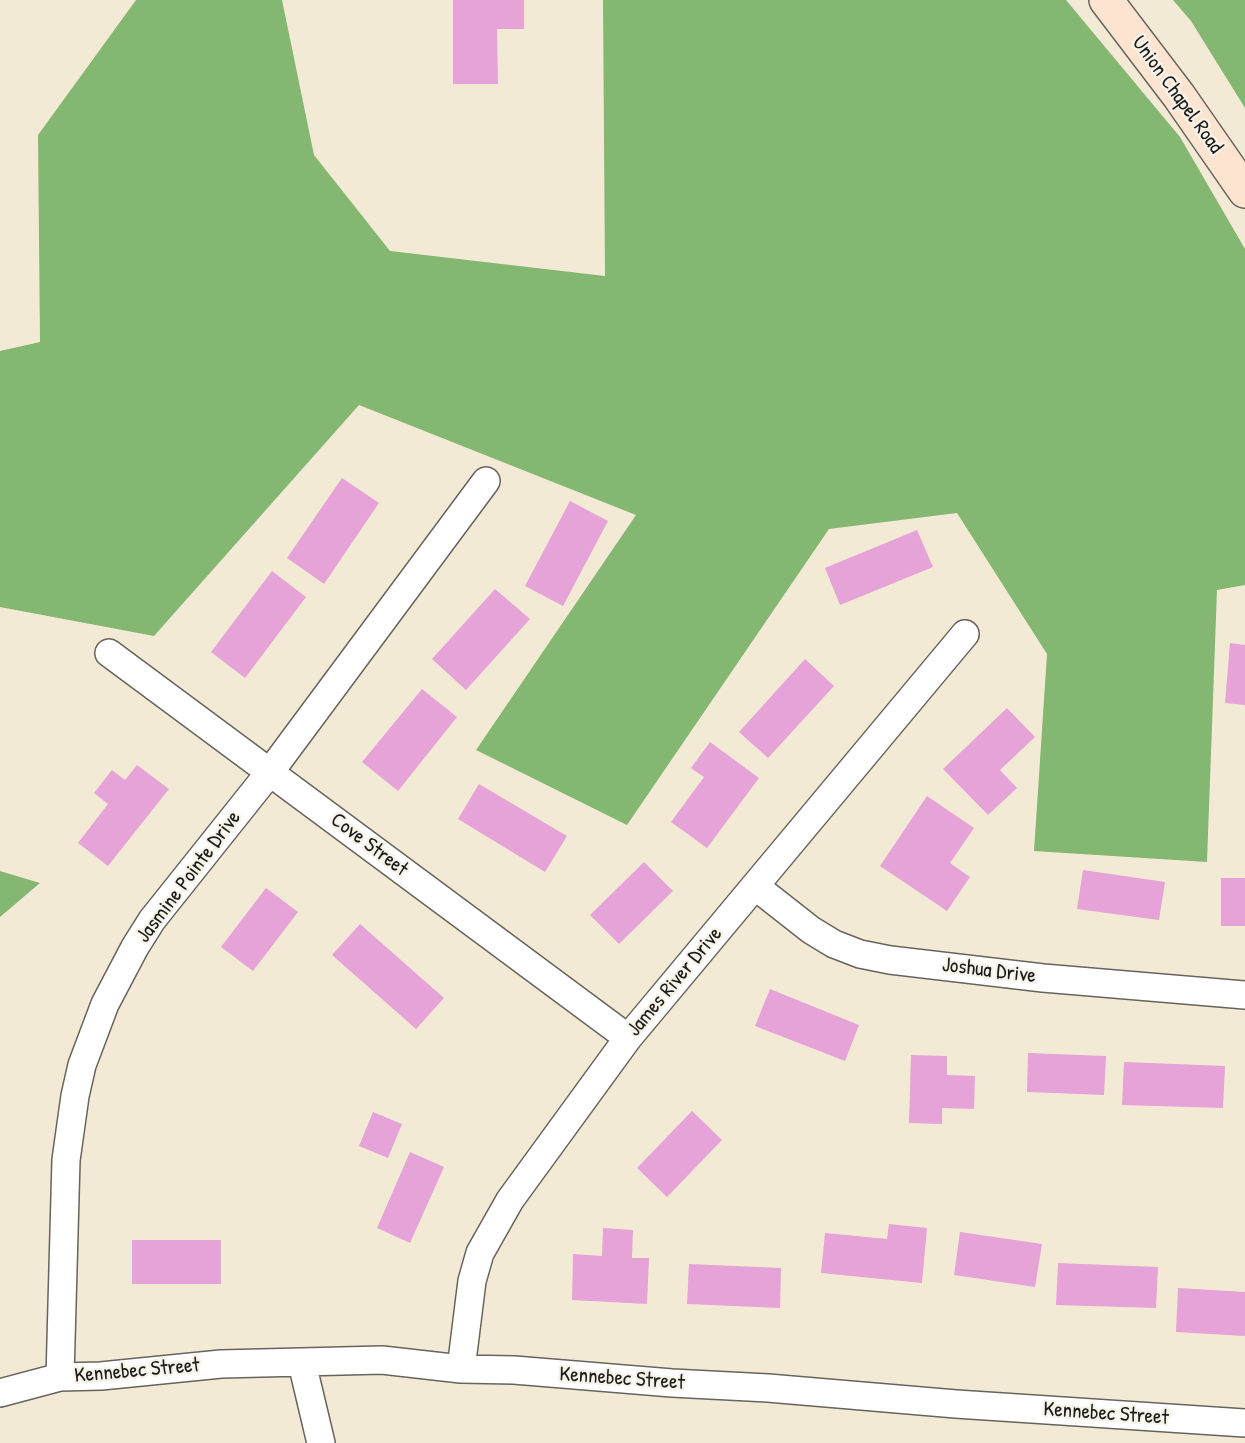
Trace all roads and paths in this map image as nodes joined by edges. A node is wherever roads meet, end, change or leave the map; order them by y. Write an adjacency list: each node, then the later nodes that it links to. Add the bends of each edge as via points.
1 (1106, 0): 2 (street, Union Chapel Road)
2 (1245, 191)
3 (486, 481): 6 (street, Jasmine Pointe Drive)
4 (965, 634): 7 (street, James River Drive)
5 (109, 653): 6 (street, Cove Street)
6 (270, 772): 9 (street, Cove Street); 12 (street, Jasmine Pointe Drive, via 152,920 105,1005 82,1065 66,1160)
7 (755, 886): 8 (street, Joshua Drive, via 811,930 860,954 1043,978); 9 (street, James River Drive)
8 (1245, 995)
9 (628, 1038): 11 (street, James River Drive, via 510,1200 480,1253 472,1281)
10 (302, 1363): 11 (street, Kennebec Street, via 382,1360); 12 (street, Kennebec Street, via 222,1364); 15 (street)
11 (461, 1369): 14 (street, Kennebec Street)
12 (60, 1377): 13 (street, Kennebec Street)
13 (0, 1393)
14 (1245, 1423)
15 (321, 1443)

